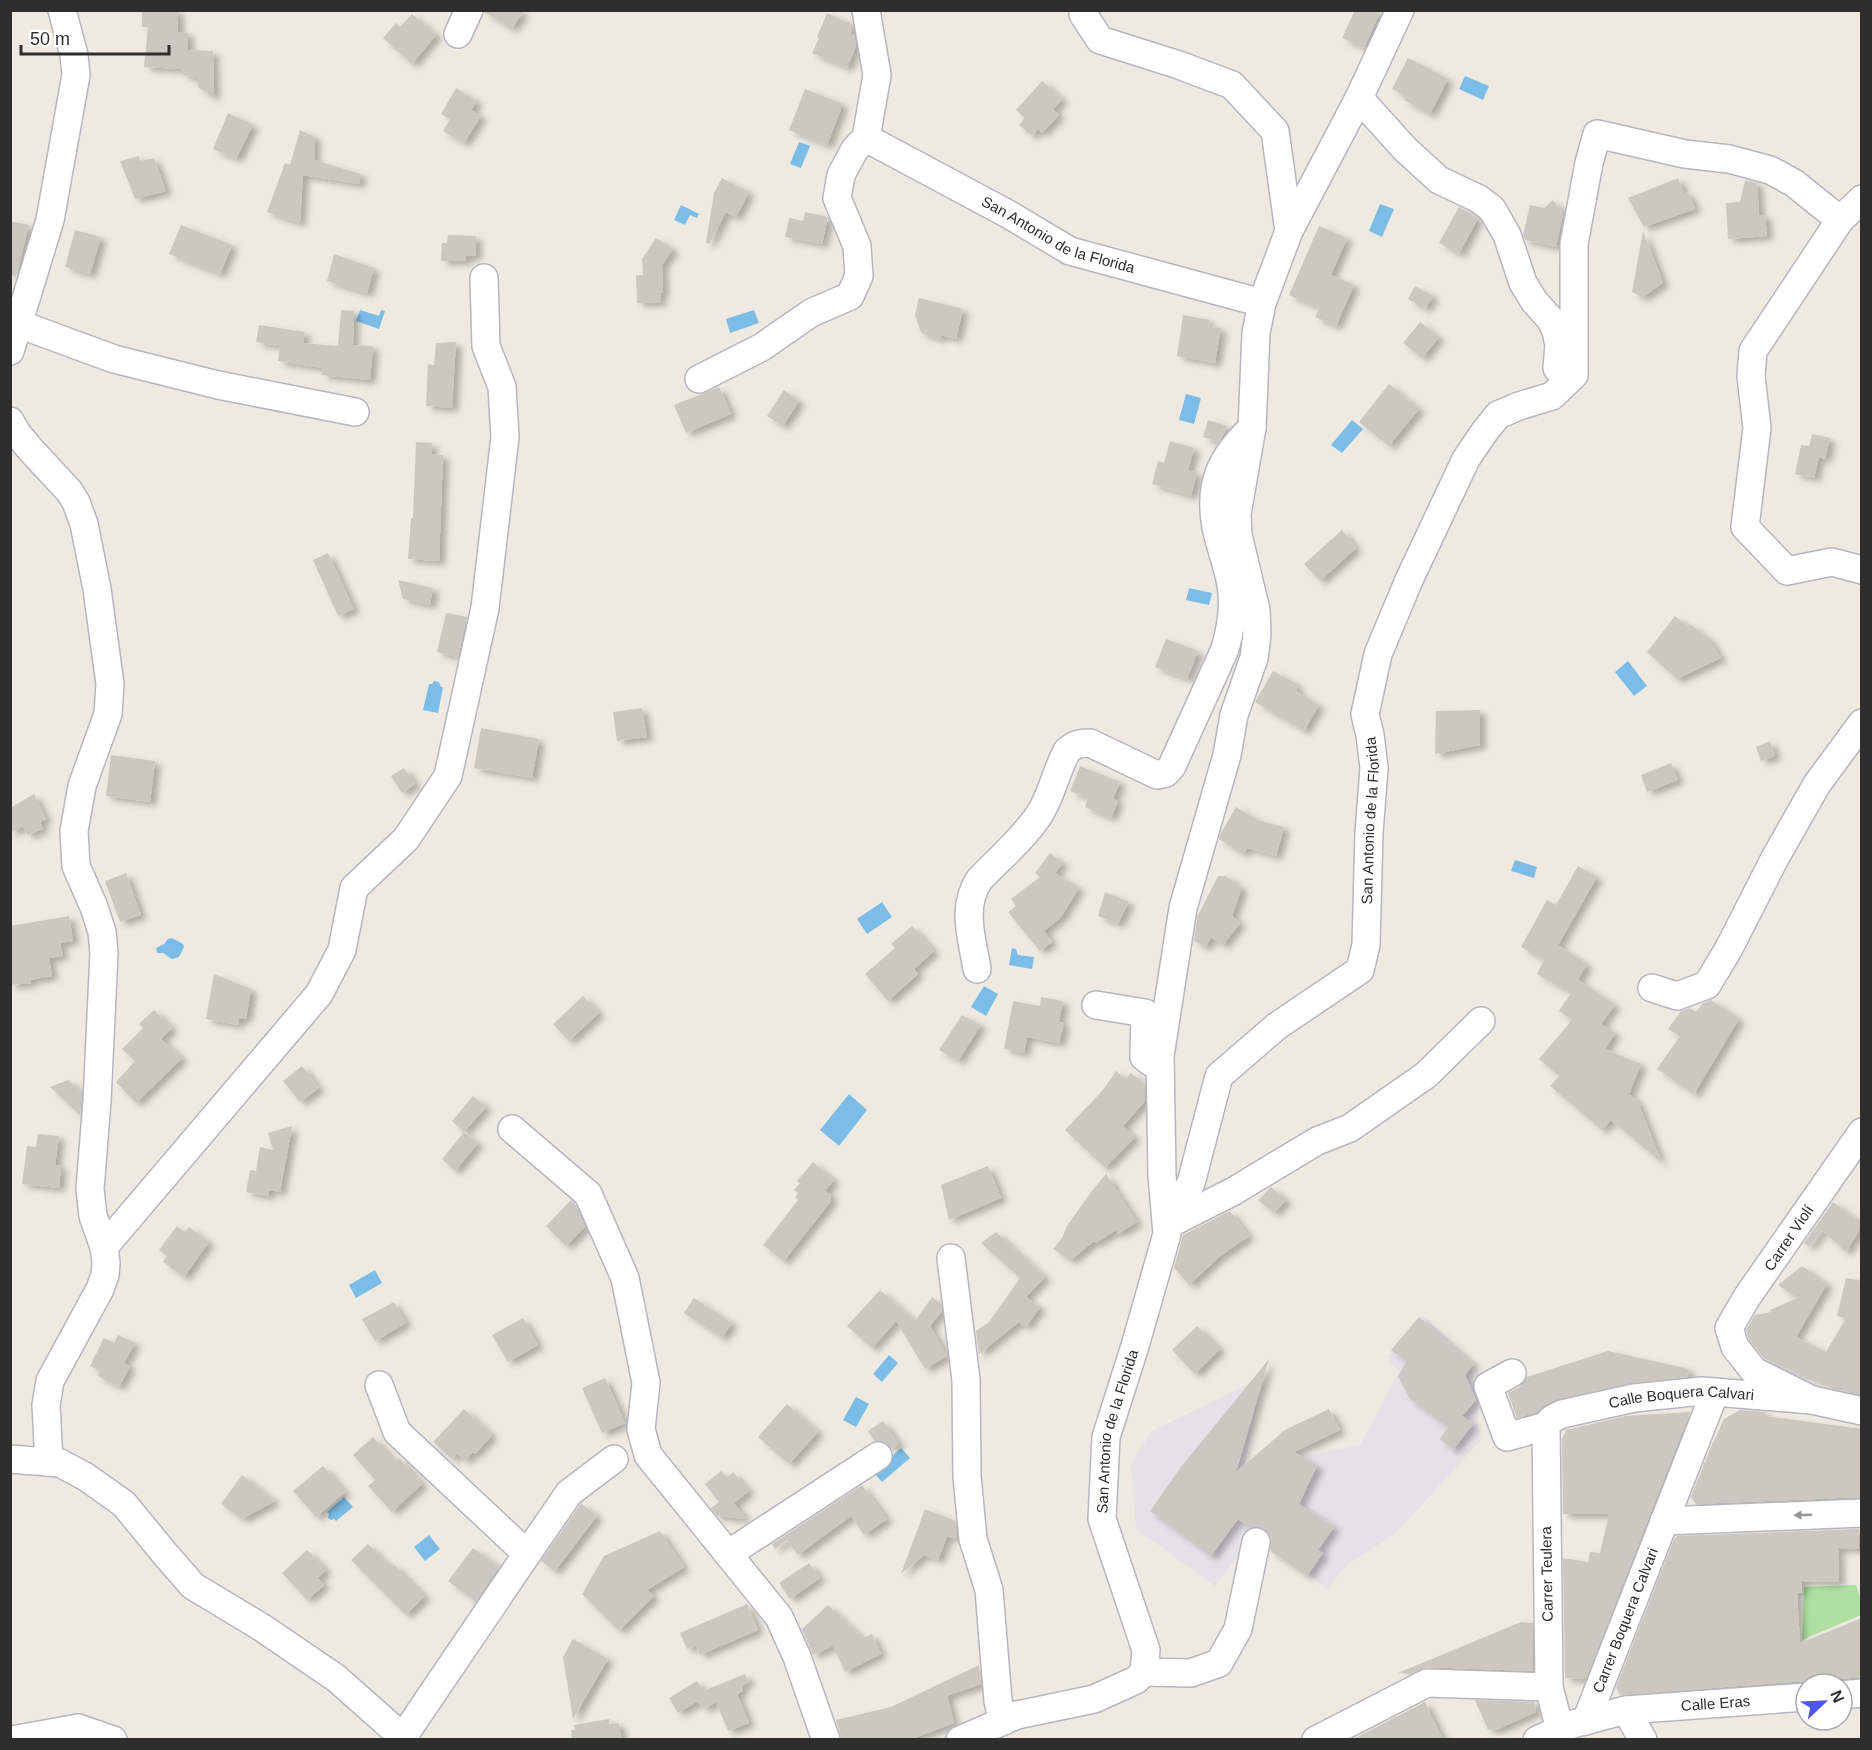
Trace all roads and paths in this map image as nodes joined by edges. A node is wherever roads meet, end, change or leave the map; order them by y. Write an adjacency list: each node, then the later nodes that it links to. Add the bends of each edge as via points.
1 (62, 10): 12 (street, via 76,75 50,220)
2 (866, 10): 6 (street, via 878,75)
3 (1083, 10): 9 (street, via 1100,40 1232,85 1275,130)
4 (1400, 10): 5 (street, San Antonio de la Florida)
5 (1359, 98): 9 (street, San Antonio de la Florida); 15 (street, via 1439,180 1487,204 1507,235 1523,283 1556,331)
6 (866, 138): 11 (street, San Antonio de la Florida, via 1070,251); 14 (street, via 841,175 837,198 857,246 859,276 850,296 811,313 762,346)
7 (1862, 199): 8 (street)
8 (1840, 220): 15 (street, via 1794,183 1770,170 1597,134 1574,244 1574,375); 19 (street, via 1753,351 1751,376 1757,428 1745,527 1787,571 1832,562)
9 (1289, 231): 11 (street, San Antonio de la Florida)
10 (484, 278): 29 (street, via 486,346 502,387 505,437 485,608 448,776 406,839 354,888 342,950 319,994)
11 (1262, 303): 18 (street, San Antonio de la Florida, via 1256,333)
12 (19, 324): 13 (street); 16 (street, via 114,359 218,385)
13 (10, 351)
14 (699, 379)
15 (1558, 390): 28 (street, San Antonio de la Florida, via 1552,396 1498,415 1466,459 1378,654 1365,714 1374,768 1366,945 1360,970 1277,1026 1219,1076 1191,1183)
16 (355, 412)
17 (10, 421): 29 (street, via 76,502 94,571 110,684 108,714 82,786 74,831 76,866 94,907 104,953 90,1189 93,1216)
18 (1252, 428): 21 (street, via 1235,443 1223,462 1213,505 1232,586 1231,630 1172,766 1157,775 1090,743 1080,743 1067,751 1048,799 1030,828 973,890 968,915); 25 (street, San Antonio de la Florida, via 1237,514 1238,535 1256,610 1254,658 1234,715 1227,755 1183,908)
19 (1862, 570)
20 (1862, 723): 22 (street, via 1817,784 1707,985 1677,996)
21 (977, 969)
22 (1652, 988)
23 (1096, 1005): 25 (street, via 1145,1013 1144,1057)
24 (1481, 1021): 28 (street, via 1426,1075 1350,1128 1317,1141 1234,1191)
25 (1160, 1069): 28 (street, San Antonio de la Florida)
26 (512, 1129): 45 (street, via 588,1194 624,1278 646,1383 641,1429 648,1455)
27 (1862, 1132): 34 (street, Carrer Violí, via 1729,1328 1735,1347 1754,1371)
28 (1167, 1225): 46 (street, San Antonio de la Florida, via 1148,1302 1106,1437 1102,1519 1146,1650)
29 (104, 1247): 40 (street, via 105,1275 100,1289 50,1381 46,1405)
30 (951, 1258): 50 (street, via 966,1380 967,1476 973,1539 989,1590)
31 (1512, 1373): 36 (street, Calle Boquera Calvari, via 1488,1386 1507,1437)
32 (379, 1385): 44 (street, via 397,1432)
33 (1715, 1392): 34 (street, Calle Boquera Calvari); 36 (street, Calle Boquera Calvari, via 1634,1398 1562,1414); 42 (street, Carrer Boquera Calvari)
34 (1812, 1400): 35 (street)
35 (1862, 1411)
36 (1549, 1423): 47 (street, Carrer Teulera)
37 (878, 1456): 45 (street)
38 (10, 1459): 40 (street)
39 (614, 1459): 44 (street, via 569,1492)
40 (49, 1462): 53 (street, via 60,1463 86,1477 124,1504 193,1586 336,1678)
41 (1862, 1513): 42 (street, one-way to 42)
42 (1664, 1521): 51 (street, Carrer Boquera Calvari)
43 (1256, 1542): 46 (street, via 1238,1629 1219,1663 1191,1673)
44 (527, 1554): 53 (street)
45 (728, 1554): 56 (street, via 779,1617)
46 (1144, 1672): 50 (street, via 1136,1680 1094,1699)
47 (1548, 1687): 52 (street, Carrer Teulera); 58 (street, via 1427,1683)
48 (1794, 1698): 49 (street, Calle Eras)
49 (1626, 1710): 51 (street, Calle Eras); 59 (street)
50 (1003, 1721): 57 (street)
51 (1586, 1721): 52 (street, Calle Eras)
52 (1548, 1735)
53 (405, 1738)
54 (12, 1740): 55 (street, via 78,1728)
55 (113, 1740)
56 (826, 1740)
57 (960, 1740)
58 (1316, 1740)
59 (1643, 1740)

